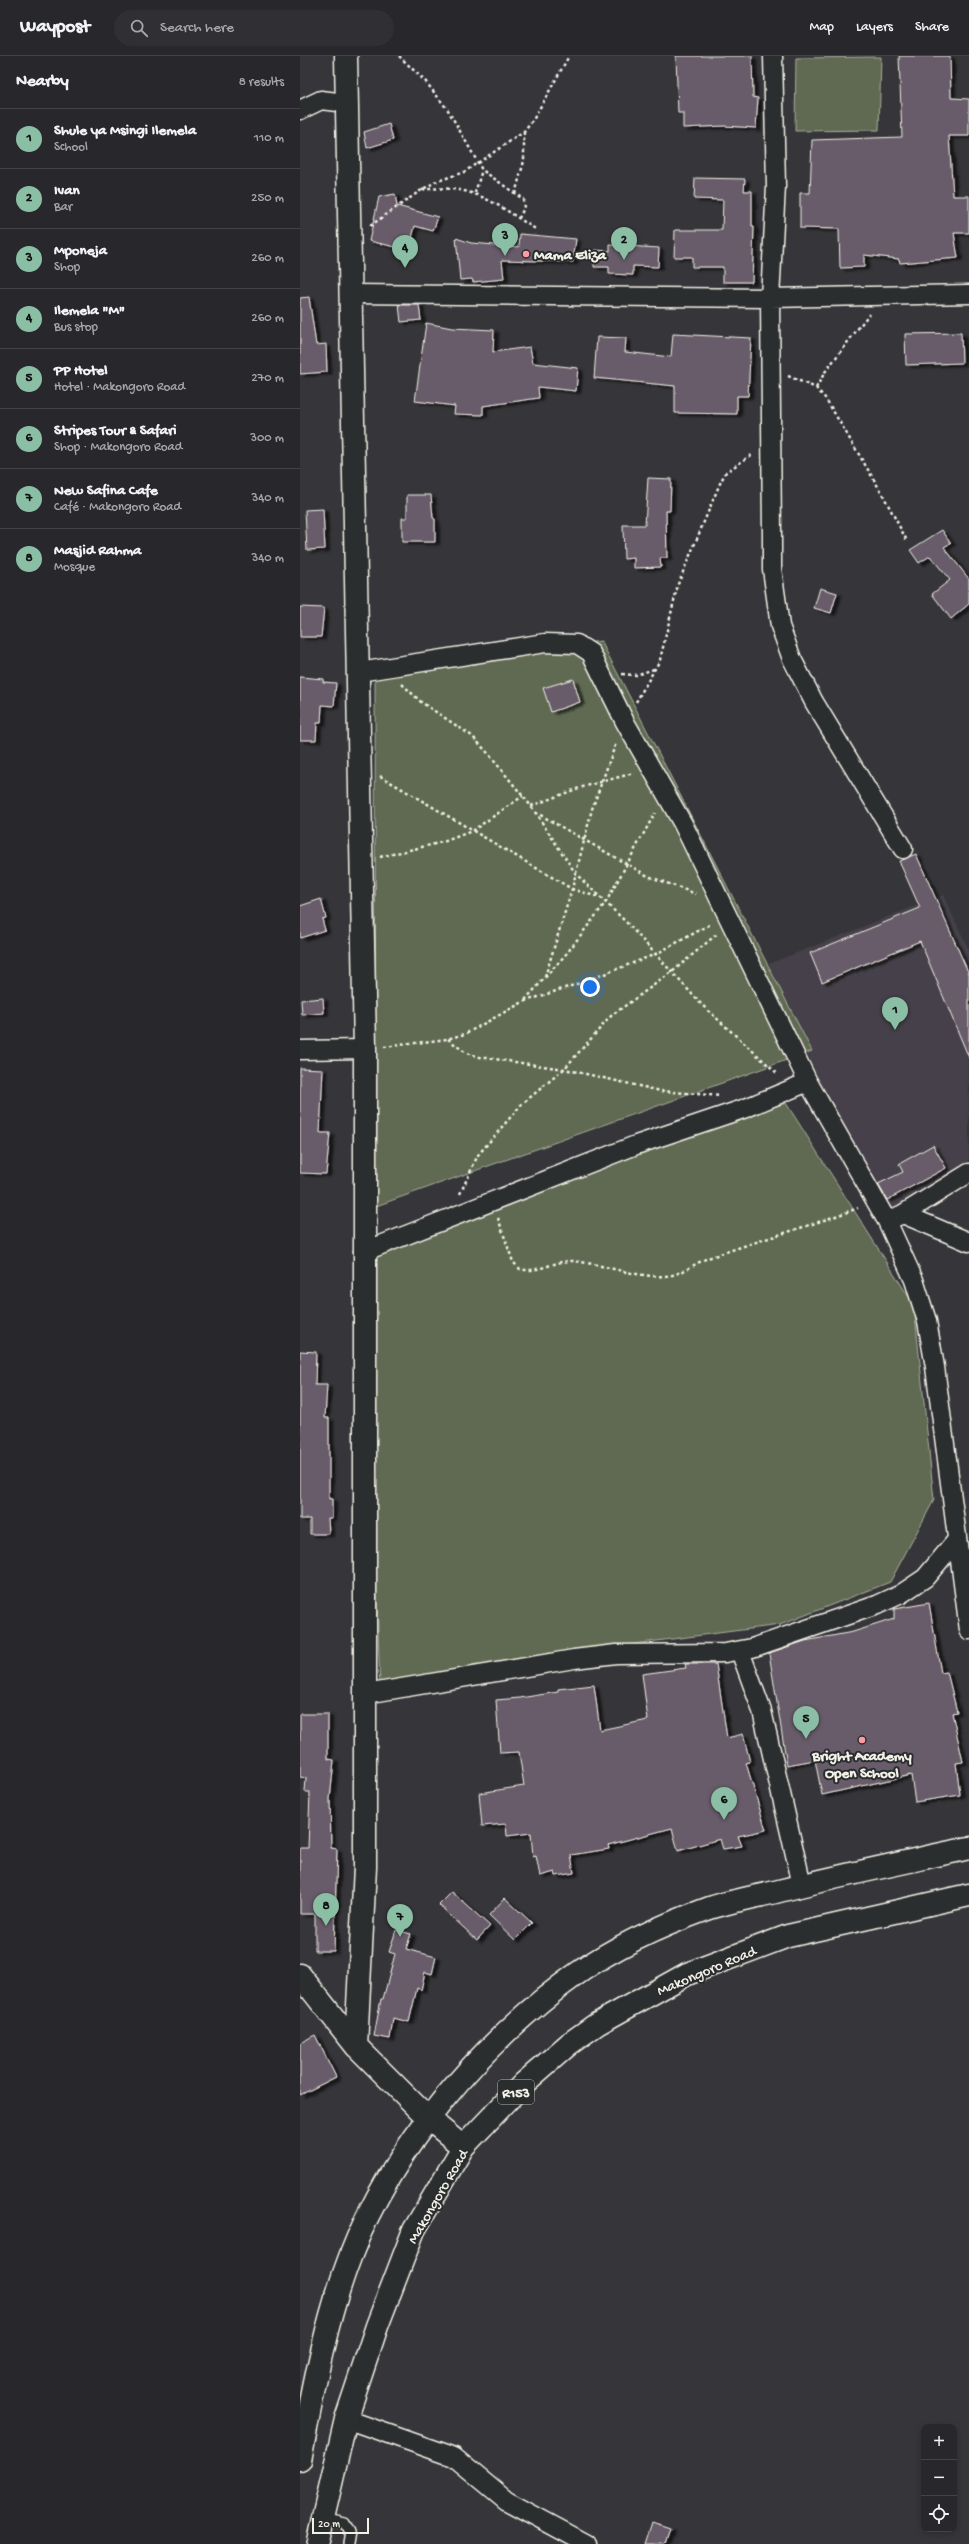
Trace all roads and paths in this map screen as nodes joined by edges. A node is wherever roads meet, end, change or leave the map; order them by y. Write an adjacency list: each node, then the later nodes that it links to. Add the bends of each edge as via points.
1 (346, 56): 5 (street)
2 (399, 56): 8 (path, via 426,82 448,110)
3 (569, 56): 7 (path)
4 (773, 56): 19 (street, via 776,186)
5 (345, 103): 6 (street, via 321,100); 15 (street)
6 (300, 110)
7 (524, 132): 8 (path); 12 (path, via 524,161)
8 (479, 162): 9 (path); 10 (path, via 464,172 435,182)
9 (482, 170): 11 (path); 12 (path)
10 (420, 191): 11 (path, via 448,187); 15 (path)
11 (475, 193): 13 (path)
12 (515, 194): 13 (path, via 525,203)
13 (519, 218): 14 (path)
14 (537, 230)
15 (349, 240): 16 (street)
16 (350, 294): 19 (street); 26 (street)
17 (969, 294): 18 (street)
18 (878, 296): 19 (street); 21 (path, via 863,325)
19 (770, 298): 20 (street)
20 (770, 372): 21 (path, via 790,376); 22 (street)
21 (816, 388): 23 (path, via 826,399 862,459)
22 (771, 442): 25 (path, via 731,469 721,481 678,584 663,652); 38 (street, via 772,569 780,626 792,659 814,702)
23 (907, 541)
24 (386, 669): 26 (street); 27 (street, via 527,645 565,642 586,649); 33 (path, via 421,702 472,736)
25 (654, 669): 27 (path, via 636,675); 28 (path)
26 (359, 672): 29 (street)
27 (602, 672): 28 (street)
28 (626, 722): 30 (street); 31 (path)
29 (360, 763): 36 (path); 39 (street)
30 (652, 768): 31 (path); 32 (street)
31 (601, 782): 34 (path); 37 (path)
32 (666, 794): 40 (path); 45 (street)
33 (523, 796): 34 (path); 36 (path)
34 (531, 806): 35 (path)
35 (535, 812): 37 (path); 41 (path)
36 (472, 831): 39 (path, via 443,842); 42 (path)
37 (583, 839): 40 (path); 41 (path)
38 (903, 849)
39 (362, 861): 51 (street)
40 (626, 864): 44 (path); 45 (path)
41 (576, 874): 42 (path); 43 (path)
42 (572, 889): 43 (path); 48 (path)
43 (601, 898): 44 (path)
44 (606, 902): 46 (path); 48 (path)
45 (726, 912): 46 (path); 47 (path); 54 (street)
46 (656, 954): 47 (path); 49 (path)
47 (672, 972): 53 (path, via 612,1015); 54 (path, via 702,1005)
48 (545, 977): 49 (path)
49 (523, 1002): 50 (path, via 489,1023)
50 (447, 1039): 51 (path); 53 (path, via 466,1053 480,1057)
51 (365, 1049): 52 (street); 62 (street)
52 (300, 1050)
53 (564, 1069): 55 (path, via 661,1091); 57 (path, via 521,1105 492,1137 470,1168)
54 (800, 1085): 58 (street, via 746,1108 636,1145); 59 (street)
55 (726, 1096)
56 (969, 1173): 60 (street)
57 (457, 1197)
58 (492, 1200): 59 (path, via 511,1258 520,1270 572,1261 664,1276 677,1274 708,1258 799,1230); 62 (street)
59 (875, 1201): 60 (street)
60 (895, 1218): 61 (street); 63 (street, via 927,1321)
61 (969, 1242)
62 (363, 1252): 66 (street)
63 (956, 1541): 64 (street); 65 (street, via 926,1578 901,1594 877,1605)
64 (969, 1630)
65 (740, 1651): 66 (street, via 616,1654); 68 (street, via 762,1711)
66 (366, 1694): 71 (street, via 365,1867)
67 (969, 1848): 68 (street)
68 (802, 1885): 72 (street, via 707,1909 631,1942 579,1972 508,2032 467,2073)
69 (969, 1895): 73 (street, Makongoro Road / R153, via 788,1936 687,1974 597,2024 569,2044 523,2084)
70 (300, 1975): 71 (street)
71 (356, 2046): 72 (street)
72 (429, 2119): 73 (street); 75 (street, via 396,2166 350,2256 331,2316)
73 (464, 2147): 74 (street, Makongoro Road / R153, via 414,2230 377,2326)
74 (346, 2419): 76 (street, Makongoro Road / R153); 79 (street, via 454,2457 507,2501)
75 (300, 2460)
76 (322, 2518): 77 (street, Makongoro Road / R153); 78 (lane, via 345,2523 350,2532)
77 (317, 2544)
78 (348, 2544)
79 (587, 2544)

